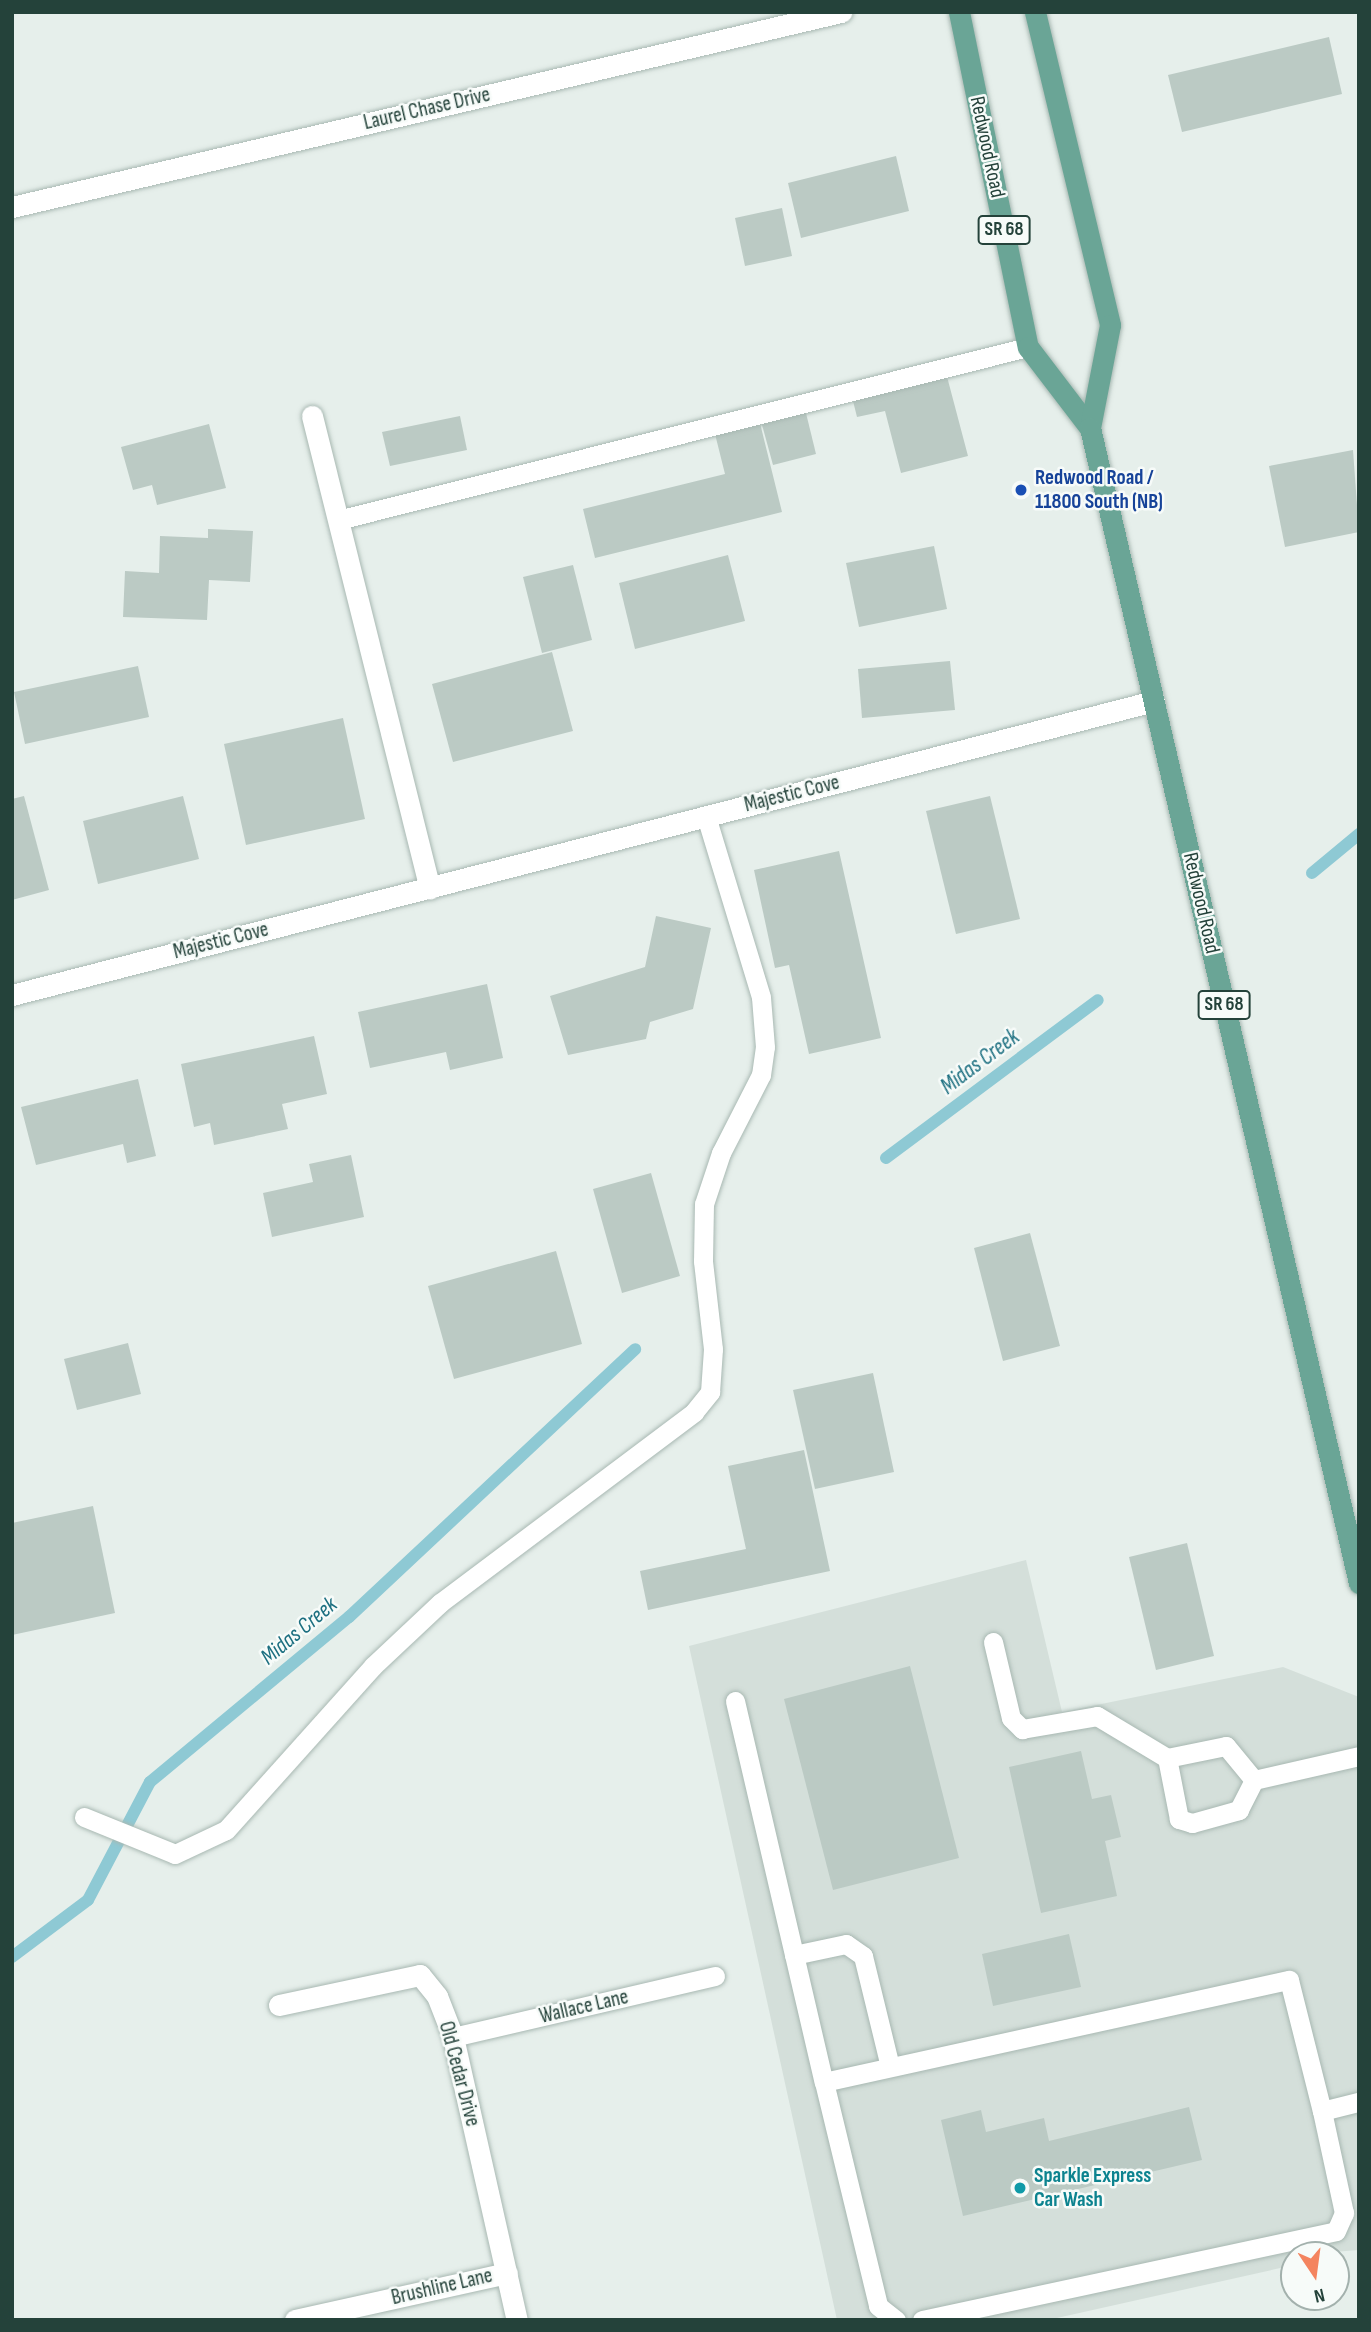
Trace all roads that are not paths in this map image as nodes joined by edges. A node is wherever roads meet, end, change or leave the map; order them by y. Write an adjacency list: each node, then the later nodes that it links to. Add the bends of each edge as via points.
1 (841, 12): 4 (street, Laurel Chase Drive)
2 (959, 12): 5 (main road, Redwood Road / SR 68)
3 (1035, 12): 7 (main road, Redwood Road / SR 68, via 1110,325)
4 (12, 207)
5 (1028, 347): 7 (main road, Redwood Road / SR 68); 8 (lane)
6 (312, 416): 8 (street)
7 (1090, 428): 9 (main road, Redwood Road / SR 68)
8 (338, 520): 11 (street)
9 (1154, 702): 10 (street, Majestic Cove); 13 (main road, Redwood Road / SR 68)
10 (706, 817): 11 (street, Majestic Cove); 19 (lane, via 761,996 765,1047 761,1075 721,1153 704,1204 703,1261 713,1349 710,1392 694,1412 440,1603 373,1666 226,1830 175,1854)
11 (430, 888): 12 (street, Majestic Cove)
12 (12, 995)
13 (1359, 1583)
14 (993, 1642): 17 (lane, via 1011,1718 1022,1729 1097,1716)
15 (735, 1701): 20 (lane)
16 (1359, 1756): 18 (lane)
17 (1167, 1758): 18 (lane, via 1226,1746); 18 (lane, via 1179,1819 1192,1823 1239,1810)
18 (1254, 1780)
19 (85, 1817)
20 (794, 1955): 24 (lane, via 846,1944 863,1956); 25 (lane)
21 (715, 1976): 23 (lane, Wallace Lane)
22 (279, 2005): 23 (street, Old Cedar Drive, via 420,1975 437,1996)
23 (453, 2037): 28 (street, Old Cedar Drive)
24 (890, 2067): 25 (lane); 27 (lane, via 1289,1980)
25 (824, 2082): 31 (lane, via 878,2306)
26 (1359, 2102): 27 (lane)
27 (1322, 2111): 32 (lane, via 1344,2213 1336,2231)
28 (507, 2273): 29 (street, Brushline Lane); 30 (street, Old Cedar Drive)
29 (295, 2320)
30 (517, 2320)
31 (896, 2320)
32 (922, 2320)

